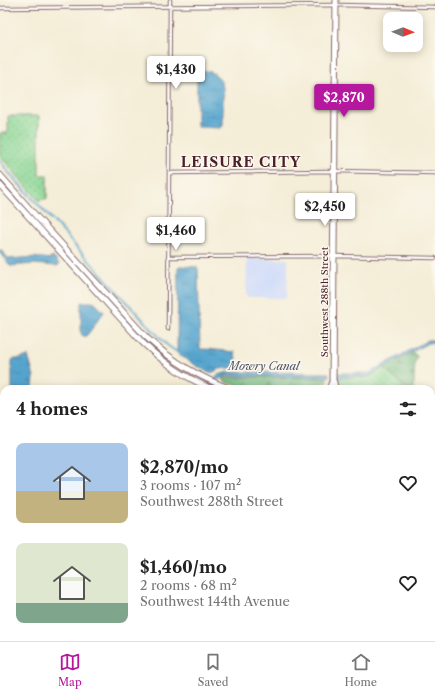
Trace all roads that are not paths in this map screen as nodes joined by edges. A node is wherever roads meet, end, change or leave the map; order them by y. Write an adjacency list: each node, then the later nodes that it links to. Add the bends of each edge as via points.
1 (170, 0): 4 (street)
2 (336, 0): 3 (main road, Southwest 288th Street)
3 (336, 5): 4 (street); 5 (street); 7 (main road, Southwest 288th Street)
4 (170, 7): 6 (street); 8 (street)
5 (435, 7)
6 (0, 8)
7 (334, 171): 8 (street); 9 (street); 12 (main road, Southwest 288th Street)
8 (169, 172): 13 (street)
9 (435, 173)
10 (0, 175): 17 (highway, via 146,337 177,362)
11 (0, 185): 16 (highway, via 142,342 173,368)
12 (334, 256): 13 (street); 14 (street); 18 (main road, Southwest 288th Street)
13 (168, 257): 15 (street)
14 (435, 258)
15 (168, 329)
16 (202, 385)
17 (220, 385)
18 (332, 385)

